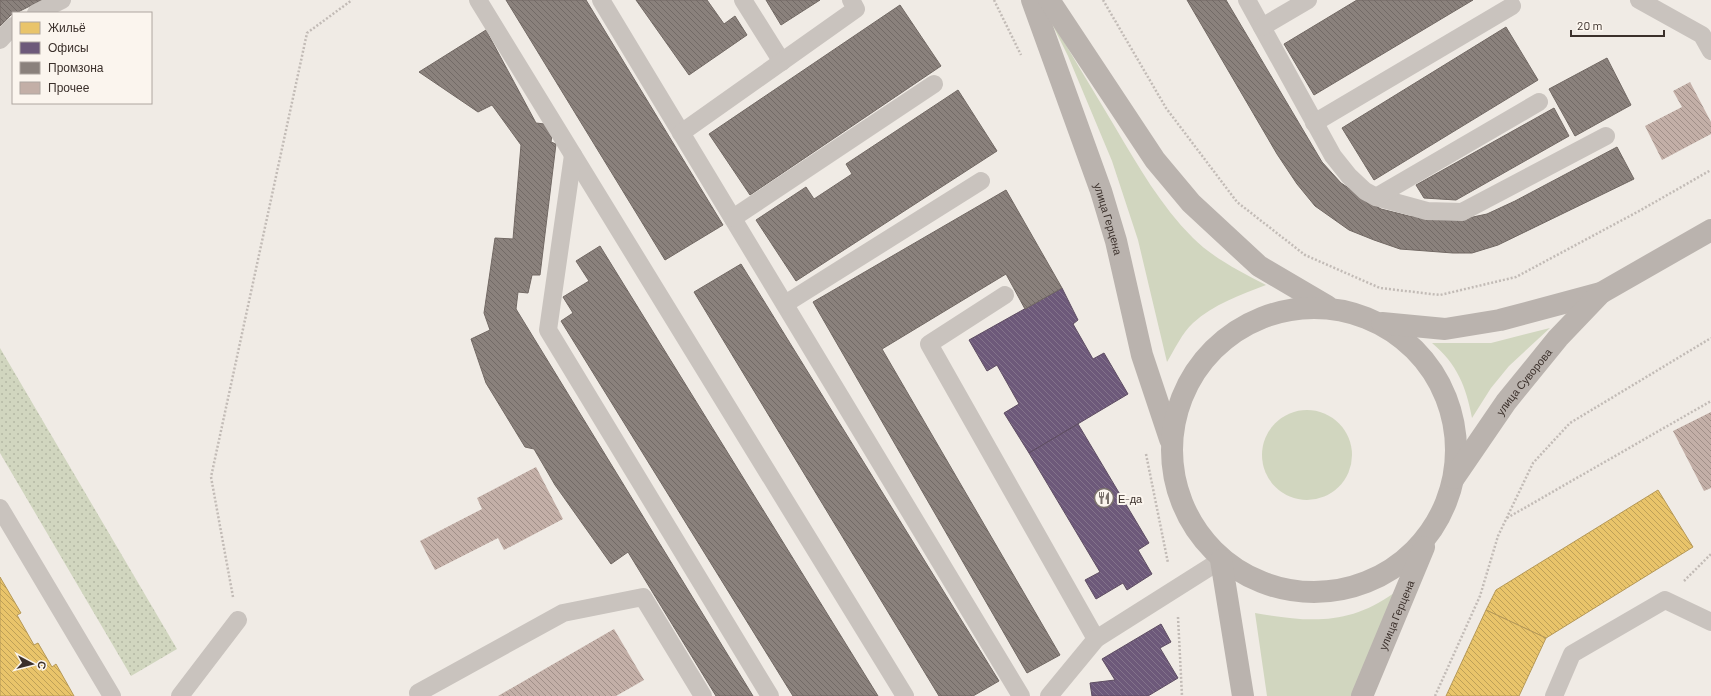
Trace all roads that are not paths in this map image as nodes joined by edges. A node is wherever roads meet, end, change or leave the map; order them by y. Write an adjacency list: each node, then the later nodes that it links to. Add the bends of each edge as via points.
1 (62, 0): 12 (lane)
2 (478, 0): 24 (lane)
3 (601, 0): 22 (lane)
4 (743, 0): 18 (lane)
5 (851, 0): 18 (lane, via 856,9)
6 (1032, 0): 34 (main road, улица Герцена, via 1101,191 1116,241 1142,355)
7 (1049, 0): 32 (main road, via 1155,160 1190,203 1259,266)
8 (1247, 0): 14 (lane)
9 (1308, 0): 14 (lane)
10 (1639, 0): 15 (lane)
11 (1512, 6): 21 (lane)
12 (38, 12)
13 (12, 27): 16 (lane)
14 (1262, 27): 21 (lane)
15 (1706, 32): 17 (lane)
16 (0, 40)
17 (1711, 51)
18 (782, 62): 22 (lane)
19 (934, 84): 27 (lane)
20 (1538, 102): 26 (lane)
21 (1314, 123): 26 (lane, via 1333,156 1349,176 1365,191)
22 (681, 133): 27 (lane)
23 (1606, 136): 26 (lane, via 1462,212 1427,211)
24 (573, 155): 46 (lane, via 548,330); 47 (lane)
25 (981, 180): 31 (lane)
26 (1376, 197)
27 (733, 218): 31 (lane)
28 (1711, 230): 29 (main road, улица Суворова)
29 (1601, 293): 33 (main road, улица Суворова, via 1500,320 1445,328); 35 (main road, улица Суворова, via 1558,338 1506,402)
30 (1005, 295): 41 (lane, via 929,344)
31 (785, 304): 48 (lane)
32 (1327, 306): 33 (main road); 34 (main road, via 1281,310 1240,327 1213,349 1191,376 1177,408)
33 (1381, 323): 35 (main road, via 1411,344 1434,372 1450,405 1457,442)
34 (1170, 442): 38 (main road, via 1175,486 1193,526)
35 (1454, 478): 37 (main road, via 1445,507)
36 (0, 508): 43 (lane)
37 (1430, 533): 38 (main road, via 1403,562 1370,582 1331,592 1292,592 1254,581); 51 (main road, улица Герцена)
38 (1221, 560): 41 (lane); 50 (main road)
39 (238, 620): 44 (lane)
40 (1711, 622): 52 (lane, via 1665,600 1572,654)
41 (1096, 638): 49 (lane)
42 (418, 693): 45 (lane, via 563,613 643,597)
43 (112, 696)
44 (180, 696)
45 (703, 696)
46 (770, 696)
47 (905, 696)
48 (1021, 696)
49 (1049, 696)
50 (1243, 696)
51 (1362, 696)
52 (1554, 696)

